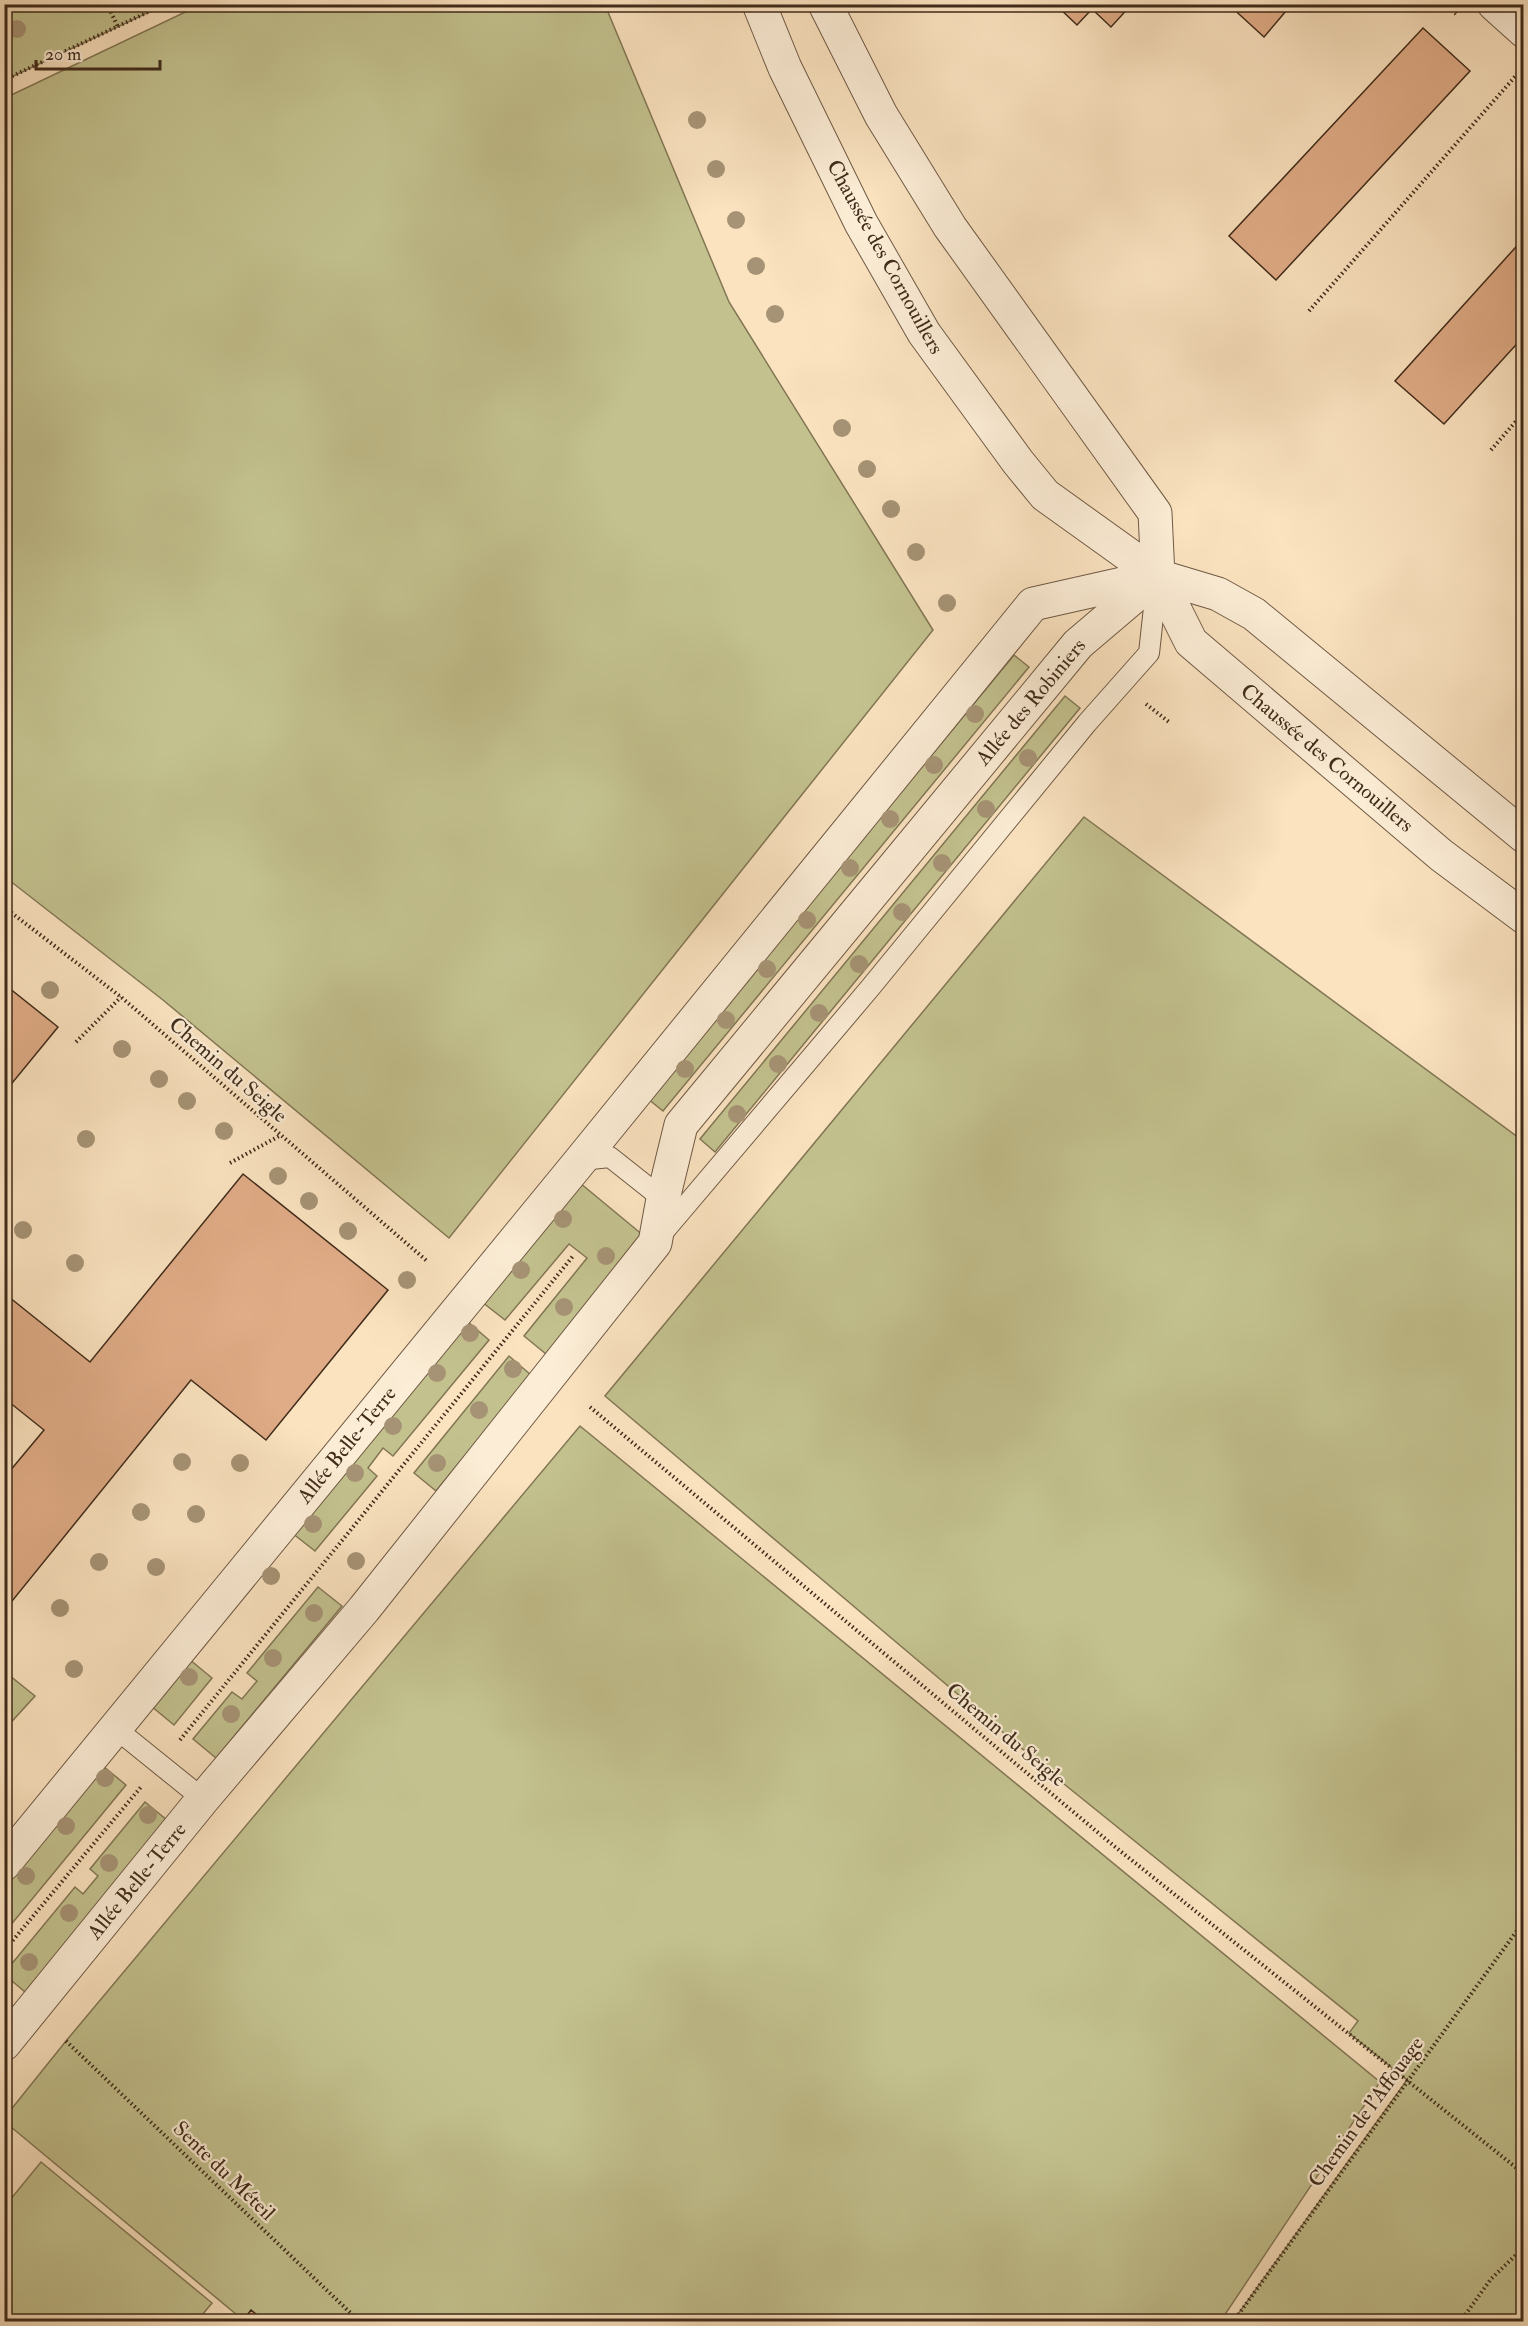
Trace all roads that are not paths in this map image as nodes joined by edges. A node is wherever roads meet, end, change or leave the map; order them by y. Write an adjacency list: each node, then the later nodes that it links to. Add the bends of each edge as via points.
1 (759, 4): 5 (street, Chaussée des Cornouillers, via 784,68 861,223 924,333 1045,495)
2 (825, 4): 5 (street, Chaussée des Cornouillers, via 881,115 950,226 1155,513)
3 (1494, 4): 4 (street)
4 (1524, 31)
5 (1158, 576): 6 (street, Chaussée des Cornouillers, via 1218,594 1254,614); 7 (street, Chaussée des Cornouillers, via 1191,642 1441,855); 8 (street, Allée Belle-Terre, via 1033,604); 9 (street, Allée des Robiniers, via 1078,644 681,1125); 10 (lane, via 1149,653)
6 (1524, 836)
7 (1524, 917)
8 (581, 1160): 9 (lane, via 610,1157); 11 (street, Allée Belle-Terre)
9 (663, 1199): 10 (street, Allée des Robiniers)
10 (655, 1243): 12 (street, Allée Belle-Terre, via 364,1609)
11 (115, 1728): 12 (lane); 13 (street, Allée Belle-Terre)
12 (203, 1799): 14 (street, Allée Belle-Terre)
13 (4, 1864)
14 (4, 2044)

